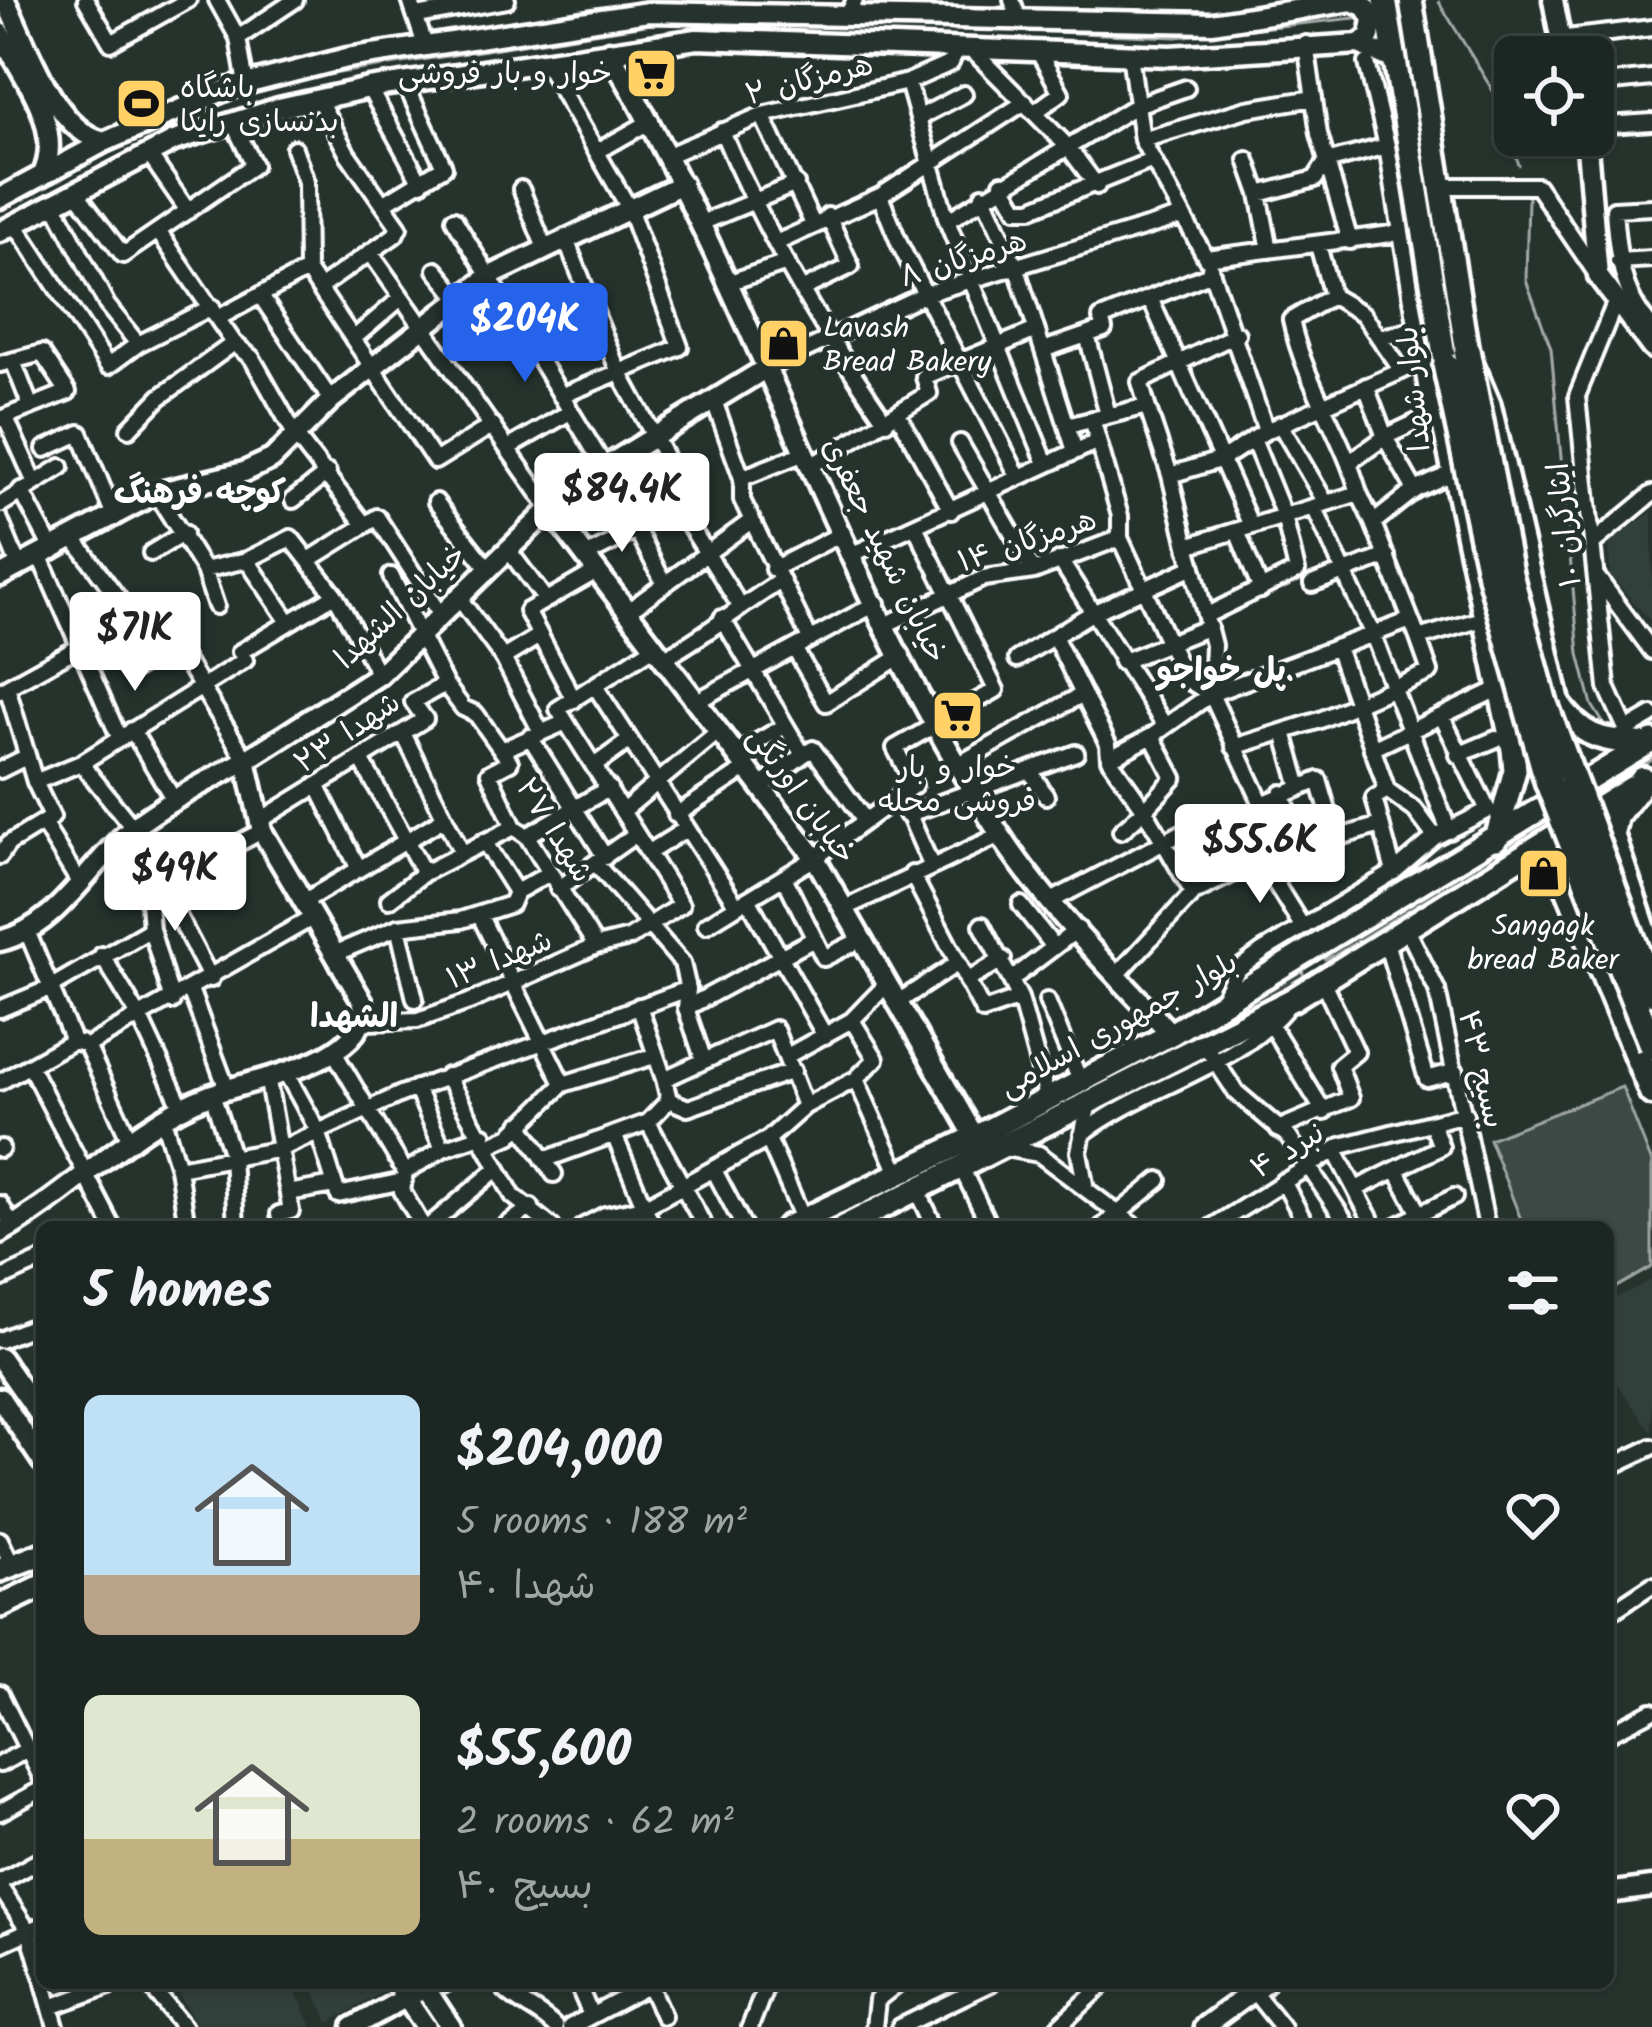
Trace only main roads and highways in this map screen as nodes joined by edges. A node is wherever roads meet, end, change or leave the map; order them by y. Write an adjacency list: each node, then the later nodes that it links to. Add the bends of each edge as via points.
1 (5, 0): 18 (main road)
2 (1385, 0): 17 (main road, بلوار شهدا)
3 (1553, 0): 12 (main road)
4 (1356, 1): 9 (main road); 16 (main road, via 1373,19)
5 (1411, 1): 27 (main road, بلوار شهدا, via 1439,186)
6 (849, 4): 7 (main road); 11 (main road)
7 (763, 5): 8 (main road)
8 (646, 6): 20 (main road, via 246,84)
9 (1301, 6): 10 (main road, via 1212,23)
10 (1015, 9): 11 (main road)
11 (970, 16): 14 (main road)
12 (1559, 36)
13 (1, 38): 19 (main road)
14 (964, 48): 15 (main road, via 697,39); 16 (main road, via 1180,56 1306,44)
15 (609, 51): 23 (main road, خیابان شهید جعفری); 25 (main road, via 369,88 232,121 148,153)
16 (1363, 54): 17 (main road)
17 (1392, 59): 27 (main road, بلوار شهدا)
18 (67, 115): 19 (main road); 20 (main road, via 88,138)
19 (48, 125): 22 (main road)
20 (104, 142): 22 (main road)
21 (1588, 156): 26 (main road, via 1598,276)
22 (42, 176): 24 (main road)
23 (682, 184): 28 (main road, خیابان شهید جعفری); 30 (main road, via 488,277 332,400 272,459 156,493)
24 (0, 198)
25 (8, 228)
26 (1652, 348)
27 (1446, 360): 31 (main road, بلوار شهدا, via 1489,404 1559,704); 33 (main road, بلوار شهدا, via 1436,414 1486,618); 44 (highway, bridge, via 1544,701); 46 (highway, bridge, via 1491,578 1548,782)
28 (766, 369): 29 (main road, خیابان الشهدا); 45 (main road, خیابان شهید جعفری, via 938,728 1000,835)
29 (549, 508): 34 (main road, خیابان الشهدا, via 379,675); 49 (main road, خیابان اورنگی, via 815,858)
30 (0, 575)
31 (1572, 721): 32 (main road, via 1592,736); 33 (main road, via 1554,743 1527,752)
32 (1640, 739): 36 (main road, بلوار جمهوری اسلامی)
33 (1505, 744): 36 (main road, بلوار شهدا, via 1515,770)
34 (246, 760): 41 (main road, خیابان الشهدا, via 133,828 27,931); 53 (main road, via 261,826 363,1002 366,1022 334,1052 181,1106)
35 (1647, 778): 37 (main road, بلوار جمهوری اسلامی); 38 (highway, via 1612,825)
36 (1496, 839): 40 (main road, بلوار جمهوری اسلامی)
37 (1529, 853): 39 (highway, via 1553,861); 42 (main road, بلوار جمهوری اسلامی)
38 (1624, 879): 39 (highway, via 1592,871); 43 (highway)
39 (1575, 898): 48 (highway)
40 (1321, 940): 42 (main road, via 1312,957 1323,969); 45 (main road, بلوار جمهوری اسلامی)
41 (0, 941)
42 (1386, 942): 47 (main road, بلوار جمهوری اسلامی, via 1209,1052)
43 (1652, 956)
44 (1652, 992)
45 (1171, 1034): 47 (main road, بلوار جمهوری اسلامی)
46 (1652, 1046)
47 (1085, 1092): 49 (main road, بلوار جمهوری اسلامی); 49 (main road, بلوار جمهوری اسلامی, via 1048,1100)
48 (1652, 1092)
49 (986, 1142): 50 (main road, بلوار جمهوری اسلامی); 50 (main road, بلوار جمهوری اسلامی, via 960,1165)
50 (907, 1180): 51 (main road, بلوار جمهوری اسلامی); 52 (main road, بلوار جمهوری اسلامی)
51 (880, 1218)
52 (800, 1221)
53 (6, 1229)
54 (0, 1358): 56 (main road)
55 (0, 1398): 57 (main road)
56 (36, 1409)
57 (36, 1452)
58 (36, 1589): 59 (main road)
59 (0, 1606)
60 (1652, 1887): 61 (main road)
61 (1614, 1892)
62 (427, 1989): 68 (main road)
63 (1258, 1989): 65 (main road)
64 (401, 1991): 66 (main road); 67 (main road)
65 (1215, 2024)
66 (353, 2027)
67 (426, 2027)
68 (452, 2027)

